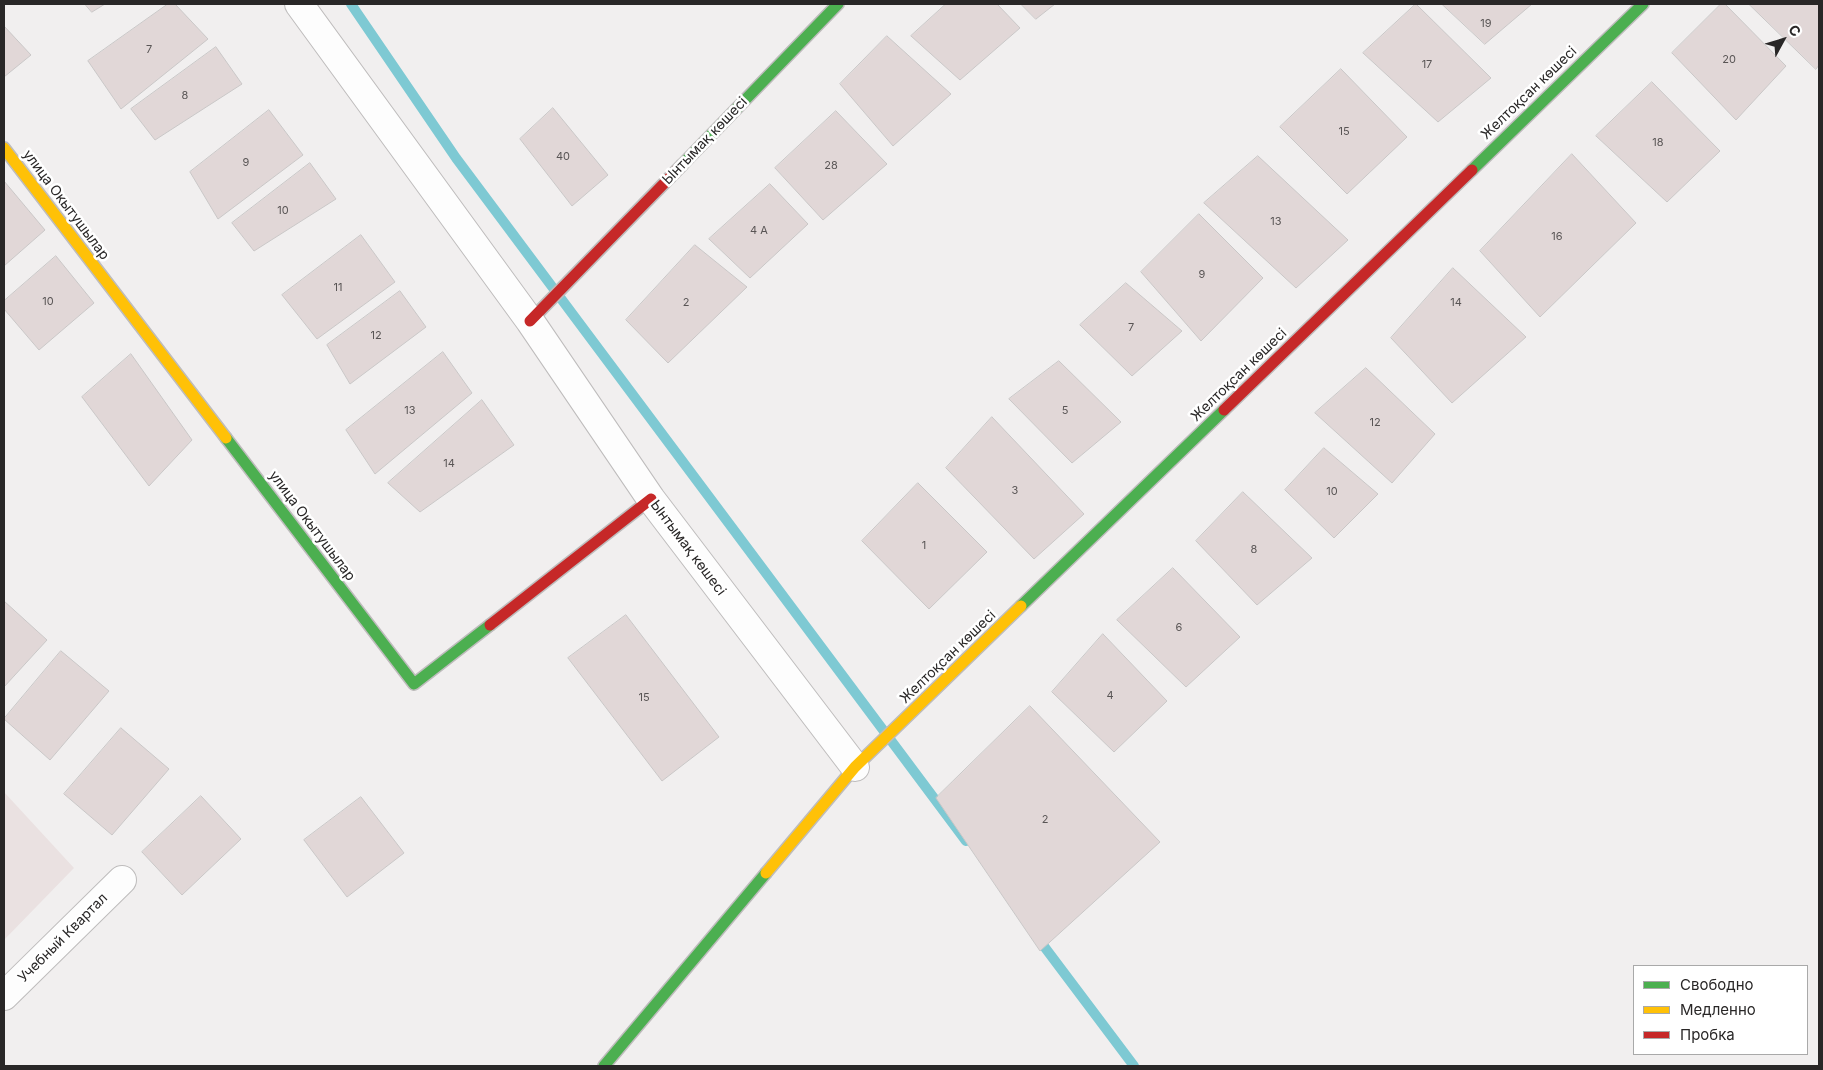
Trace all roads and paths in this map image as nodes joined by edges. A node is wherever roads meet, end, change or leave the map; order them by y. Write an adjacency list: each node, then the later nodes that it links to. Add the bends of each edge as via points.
1 (299, 4): 5 (street, Ынтымақ көшесі)
2 (838, 4): 5 (street, Ынтымақ көшесі)
3 (1643, 4): 7 (street, Желтоқсан көшесі)
4 (4, 148): 6 (street, улица Окытушылар, via 414,684)
5 (530, 321): 6 (street, Ынтымақ көшесі)
6 (650, 499): 7 (street, Ынтымақ көшесі)
7 (855, 767): 10 (street, Желтоқсан көшесі)
8 (122, 880): 9 (street, Учебный Квартал)
9 (4, 996)
10 (604, 1066)

